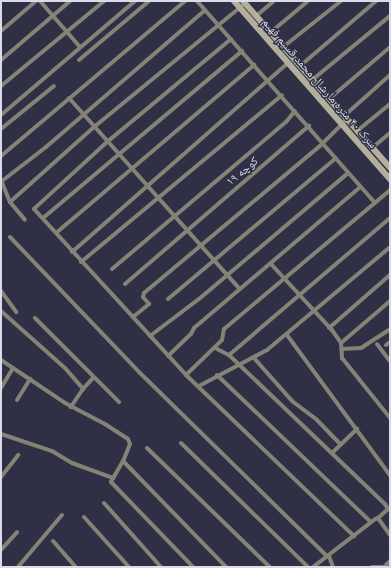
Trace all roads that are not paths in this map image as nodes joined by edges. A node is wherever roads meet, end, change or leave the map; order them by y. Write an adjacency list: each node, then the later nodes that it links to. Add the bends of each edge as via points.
1 (36, 1): 20 (street)
2 (40, 1): 16 (street)
3 (70, 1): 16 (street)
4 (104, 1): 21 (street)
5 (135, 1): 24 (street)
6 (149, 1): 29 (street)
7 (184, 1): 39 (street)
8 (197, 1): 15 (street)
9 (234, 1): 14 (street, سرک ۴۰ متره مارشال محمد قسیم فهیم)
10 (274, 1): 17 (street)
11 (308, 1): 22 (street)
12 (341, 1): 25 (street)
13 (376, 1): 32 (street)
14 (242, 4): 17 (street, سرک ۴۰ متره مارشال محمد قسیم فهیم); 19 (street); 30 (street, سرک ۴۰ متره مارشال محمد قسیم فهیم)
15 (204, 10): 19 (street); 43 (street)
16 (53, 16): 21 (street); 28 (street)
17 (256, 16): 22 (street, سرک ۴۰ متره مارشال محمد قسیم فهیم)
18 (390, 16): 35 (street)
19 (218, 24): 23 (street); 48 (street)
20 (1, 31)
21 (66, 31): 24 (street); 36 (street)
22 (271, 32): 25 (street, سرک ۴۰ متره مارشال محمد قسیم فهیم)
23 (231, 38): 27 (street); 52 (street)
24 (80, 47): 44 (street)
25 (283, 47): 32 (street, سرک ۴۰ متره مارشال محمد قسیم فهیم)
26 (390, 47): 40 (street)
27 (242, 51): 31 (street); 56 (street)
28 (1, 60)
29 (79, 60)
30 (288, 62): 34 (street); 46 (street, سرک ۴۰ متره مارشال محمد قسیم فهیم)
31 (254, 65): 34 (street); 59 (street)
32 (300, 66): 35 (street, سرک ۴۰ متره مارشال محمد قسیم فهیم)
33 (390, 75): 45 (street)
34 (268, 80): 38 (street); 63 (street)
35 (312, 80): 40 (street, سرک ۴۰ متره مارشال محمد قسیم فهیم)
36 (1, 86)
37 (54, 86): 49 (street)
38 (282, 95): 42 (street); 66 (street)
39 (69, 98): 43 (street); 55 (street)
40 (329, 99): 45 (street, سرک ۴۰ متره مارشال محمد قسیم فهیم)
41 (390, 104): 50 (street)
42 (295, 111): 47 (street); 69 (street, via 286,122)
43 (82, 113): 48 (street); 62 (street, via 46,146)
44 (1, 115)
45 (346, 117): 46 (street); 50 (street, سرک ۴۰ متره مارشال محمد قسیم فهیم)
46 (342, 124): 53 (street); 61 (street, سرک ۴۰ متره مارشال محمد قسیم فهیم)
47 (309, 126): 53 (street); 73 (street, کوچه ۱۹, via 288,147)
48 (94, 127): 52 (street); 67 (street)
49 (1, 129)
50 (357, 131): 54 (street, سرک ۴۰ متره مارشال محمد قسیم فهیم)
51 (390, 133): 54 (street)
52 (107, 142): 56 (street); 70 (street, via 34,209)
53 (323, 142): 57 (street); 76 (street)
54 (372, 148): 58 (street, سرک ۴۰ متره مارشال محمد قسیم فهیم)
55 (1, 156)
56 (119, 156): 59 (street); 70 (street)
57 (336, 158): 60 (street); 79 (street)
58 (389, 165)
59 (132, 170): 63 (street); 74 (street)
60 (348, 173): 64 (street); 83 (street)
61 (390, 179)
62 (2, 180): 67 (street)
63 (146, 186): 66 (street); 78 (street)
64 (360, 187): 68 (street); 81 (street)
65 (390, 190): 68 (street)
66 (158, 198): 69 (street); 80 (street)
67 (10, 202): 72 (street)
68 (375, 203): 85 (street)
69 (174, 216): 73 (street); 82 (street)
70 (43, 218): 74 (street)
71 (390, 218): 89 (street)
72 (25, 220)
73 (186, 230): 76 (street); 86 (street, کوچه ۱۹)
74 (56, 233): 78 (street)
75 (10, 237): 144 (street, via 139,372)
76 (200, 246): 79 (street); 95 (street, via 144,293 143,296 149,304)
77 (390, 247): 94 (street)
78 (72, 252): 80 (street)
79 (214, 260): 83 (street); 90 (street)
80 (81, 262): 95 (street)
81 (271, 264): 85 (street); 87 (street)
82 (112, 269)
83 (227, 275): 87 (street); 100 (street)
84 (390, 275): 97 (street)
85 (284, 280): 89 (street); 103 (street, via 224,329 222,340)
86 (125, 284)
87 (240, 290): 106 (street, via 194,328)
88 (1, 291): 93 (street)
89 (300, 295): 94 (street); 105 (street)
90 (168, 299)
91 (390, 302): 101 (street)
92 (1, 311): 118 (street, via 65,368)
93 (16, 312)
94 (315, 313): 97 (street); 99 (street)
95 (133, 317): 100 (street)
96 (34, 318): 114 (street)
97 (329, 328): 101 (street)
98 (390, 329): 104 (street, via 361,348)
99 (287, 335): 107 (street); 123 (street)
100 (150, 336): 106 (street)
101 (340, 343): 104 (street)
102 (377, 344): 109 (street)
103 (215, 348): 105 (street); 112 (street)
104 (342, 349): 122 (street, via 342,358)
105 (229, 355): 110 (street)
106 (168, 356): 112 (street)
107 (254, 358): 110 (street); 126 (street, via 292,401 317,420)
108 (1, 360): 111 (street)
109 (390, 361)
110 (240, 366): 113 (street); 128 (street)
111 (13, 368): 115 (street); 117 (street)
112 (186, 375): 116 (street)
113 (217, 375): 116 (street); 138 (street)
114 (93, 378): 118 (street); 120 (street)
115 (30, 379): 119 (street); 121 (street)
116 (199, 386): 141 (street)
117 (1, 388)
118 (82, 389): 121 (street)
119 (17, 400)
120 (119, 402)
121 (71, 407): 130 (street, via 105,424 128,440 130,444)
122 (390, 418)
123 (357, 429): 126 (street); 131 (street)
124 (1, 434): 133 (street, via 52,451 72,463)
125 (181, 443): 153 (street)
126 (340, 444): 128 (street)
127 (147, 448): 152 (street)
128 (332, 452): 137 (street, via 385,504 388,509)
129 (18, 455): 132 (street)
130 (123, 461): 133 (street); 151 (street)
131 (390, 475)
132 (1, 477)
133 (113, 478): 150 (street, via 111,482)
134 (104, 503): 149 (street)
135 (62, 515): 146 (street)
136 (84, 517): 148 (street)
137 (378, 518): 138 (street); 140 (street)
138 (370, 521): 141 (street)
139 (16, 532): 143 (street)
140 (390, 535)
141 (354, 536): 144 (street)
142 (53, 541): 147 (street)
143 (1, 550)
144 (328, 557): 154 (street); 155 (street)
145 (390, 561): 157 (street)
146 (18, 567)
147 (76, 567)
148 (129, 567)
149 (161, 567)
150 (192, 567)
151 (226, 567)
152 (270, 567)
153 (308, 567)
154 (313, 567)
155 (333, 567)
156 (373, 567): 157 (street)
157 (384, 567)

